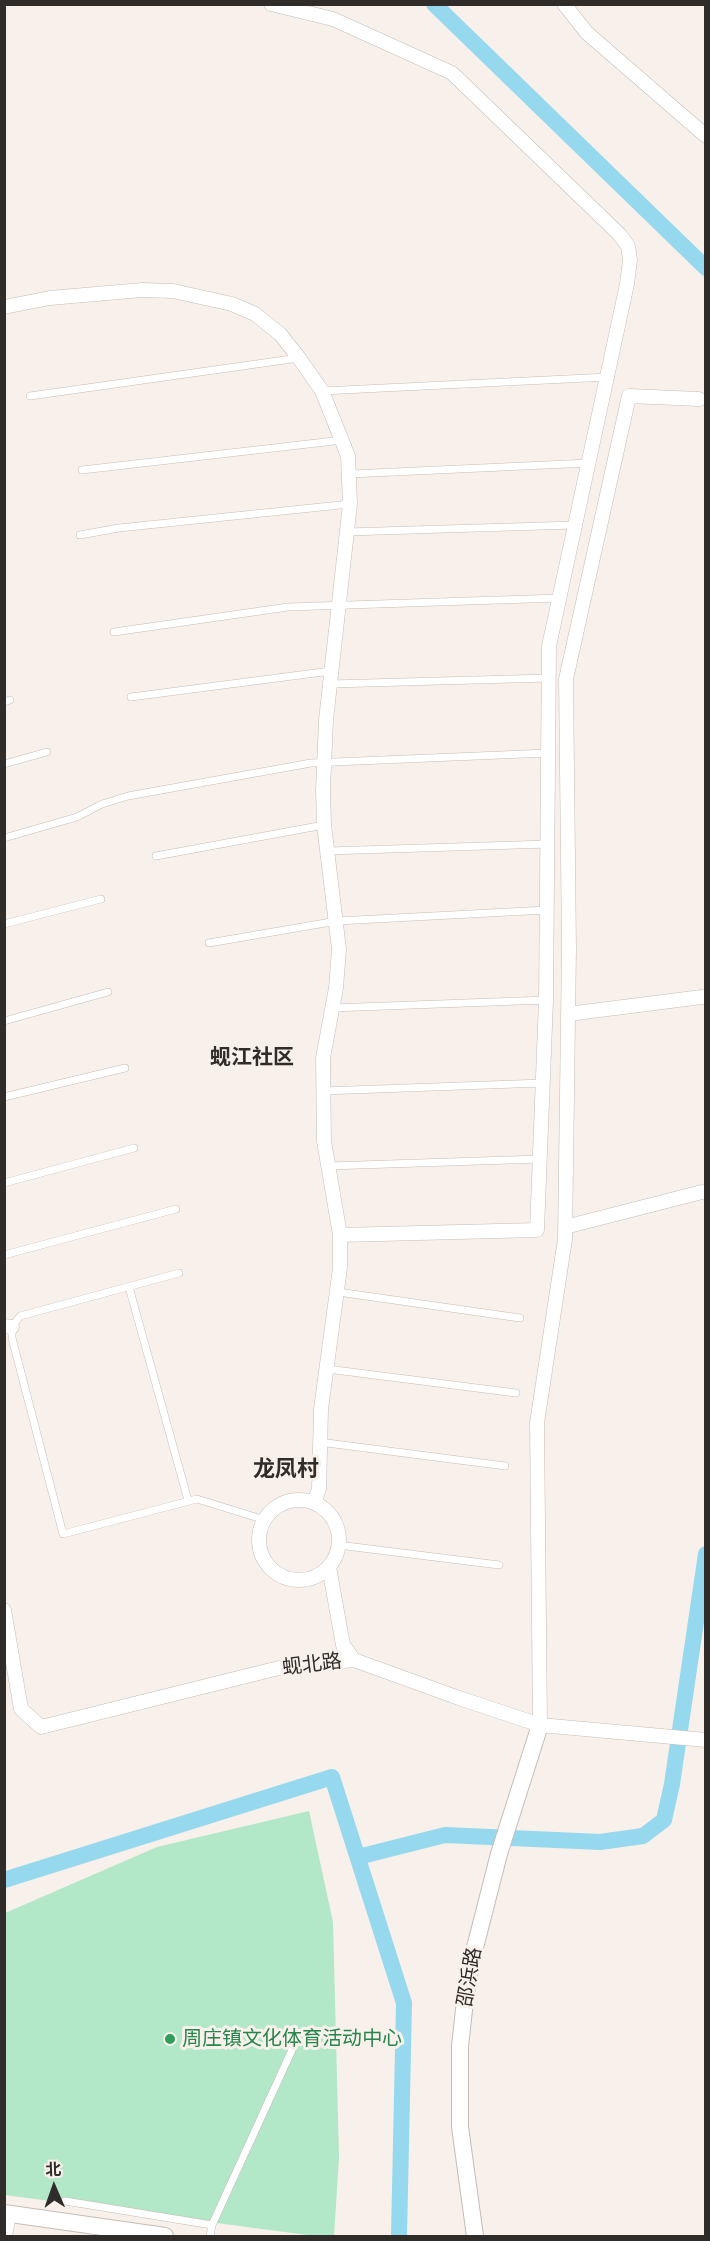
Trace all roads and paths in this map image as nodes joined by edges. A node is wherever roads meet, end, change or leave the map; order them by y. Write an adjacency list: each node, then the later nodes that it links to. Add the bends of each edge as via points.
1 (271, 4): 6 (street, via 333,19 452,73 620,234 628,246 629,273)
2 (564, 4): 3 (street, via 587,33)
3 (705, 136)
4 (4, 307): 5 (street, via 101,292 173,291 232,304 255,314 280,334)
5 (299, 358): 7 (street); 8 (lane)
6 (608, 377): 7 (lane); 11 (street)
7 (322, 391): 10 (street)
8 (30, 396)
9 (699, 399): 42 (street, via 629,396 566,679)
10 (343, 440): 12 (lane); 13 (street)
11 (589, 463): 13 (lane); 15 (street)
12 (82, 470)
13 (351, 474): 14 (street)
14 (350, 504): 16 (street); 17 (lane)
15 (576, 525): 16 (lane); 18 (street)
16 (347, 532): 19 (street)
17 (80, 535)
18 (559, 598): 19 (lane); 22 (street, via 550,637)
19 (340, 606): 20 (lane, via 288,607); 21 (street)
20 (114, 632)
21 (332, 678): 22 (lane); 23 (lane); 26 (street)
22 (548, 678): 25 (street)
23 (131, 697)
24 (48, 752): 27 (lane)
25 (548, 753): 26 (lane); 30 (street)
26 (324, 762): 28 (street); 29 (lane, via 128,796 77,817)
27 (4, 764)
28 (324, 825): 31 (street); 32 (lane)
29 (4, 838)
30 (548, 844): 31 (lane); 34 (street)
31 (328, 851): 35 (street)
32 (156, 856)
33 (101, 899): 36 (lane)
34 (547, 910): 35 (lane); 40 (street)
35 (337, 921): 37 (lane); 41 (street, via 339,968)
36 (4, 924)
37 (209, 943)
38 (108, 992): 43 (lane)
39 (702, 996): 42 (street)
40 (546, 1000): 41 (lane); 45 (street)
41 (331, 1008): 46 (street, via 323,1058)
42 (568, 1014): 54 (street)
43 (4, 1021)
44 (125, 1068): 47 (lane)
45 (543, 1083): 46 (lane); 49 (street)
46 (323, 1090): 50 (street)
47 (4, 1097)
48 (134, 1148): 51 (lane)
49 (540, 1159): 50 (lane); 55 (street, via 537,1230)
50 (328, 1166): 55 (street)
51 (4, 1183)
52 (702, 1192): 54 (street)
53 (176, 1209): 56 (lane)
54 (565, 1227): 74 (street, via 537,1423)
55 (340, 1235): 59 (street)
56 (4, 1255)
57 (179, 1274): 58 (lane)
58 (129, 1287): 61 (lane, via 20,1316); 66 (lane)
59 (338, 1292): 60 (lane); 62 (street)
60 (520, 1318)
61 (8, 1326): 66 (lane, via 63,1534)
62 (327, 1369): 63 (lane); 64 (street)
63 (516, 1393)
64 (319, 1442): 65 (lane); 67 (street)
65 (505, 1466)
66 (188, 1500): 68 (lane, via 197,1499)
67 (314, 1503): 68 (street, via 291,1500 276,1507); 69 (street, via 334,1520)
68 (265, 1520): 71 (street, via 259,1535 261,1552 269,1566 283,1576 299,1580 315,1577)
69 (338, 1545): 70 (lane); 71 (street, via 338,1553)
70 (499, 1565)
71 (329, 1567): 73 (street, via 343,1645)
72 (4, 1610): 73 (street, 蚬北路, via 21,1709 41,1727 287,1666)
73 (354, 1660): 74 (street, 蚬北路)
74 (540, 1725): 75 (street, 蚬北路); 83 (street, 邵浜路, via 499,1854 471,1964 460,2046 460,2127)
75 (700, 1740)
76 (297, 2039): 79 (lane)
77 (65, 2201): 79 (lane)
78 (7, 2213): 80 (street); 81 (street)
79 (212, 2225): 82 (lane)
80 (5, 2236)
81 (165, 2236)
82 (210, 2236)
83 (475, 2236)

